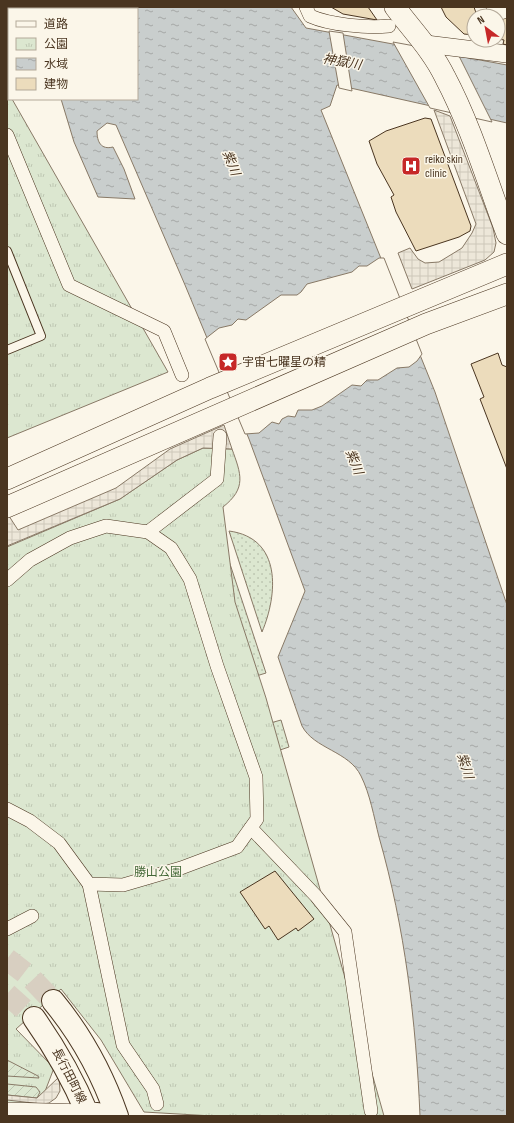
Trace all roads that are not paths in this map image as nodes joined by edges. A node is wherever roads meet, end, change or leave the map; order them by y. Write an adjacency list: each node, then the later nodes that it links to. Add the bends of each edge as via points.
1 (306, 7): 2 (street, via 310,16 321,21 378,27)
2 (392, 16): 3 (street)
3 (426, 44): 4 (street); 6 (street, via 445,76 465,119)
4 (466, 46)
5 (7, 135): 11 (street, via 69,285 164,331)
6 (507, 234)
7 (7, 251): 10 (lane, via 41,336)
8 (507, 264): 13 (street, via 210,388)
9 (507, 294): 14 (street, via 426,324)
10 (7, 350)
11 (182, 375)
12 (220, 436): 15 (street, via 217,479)
13 (7, 479)
14 (7, 507)
15 (148, 532): 16 (street, via 106,526 70,538 30,560); 18 (street, via 171,548 190,579 256,777 258,819)
16 (7, 580)
17 (7, 809): 19 (street, via 30,821 59,843)
18 (251, 828): 19 (street, via 237,847 181,868); 26 (street, via 316,896 345,932)
19 (86, 894): 24 (street, via 123,1045 153,1089)
20 (32, 916): 21 (street)
21 (7, 929)
22 (53, 1001): 29 (main road, via 90,1053)
23 (34, 1018): 27 (main road, 長行田町線, via 57,1053)
24 (157, 1104)
25 (7, 1111): 27 (street)
26 (371, 1111)
27 (88, 1114): 28 (main road, 長行田町線)
28 (114, 1116)
29 (117, 1116)

